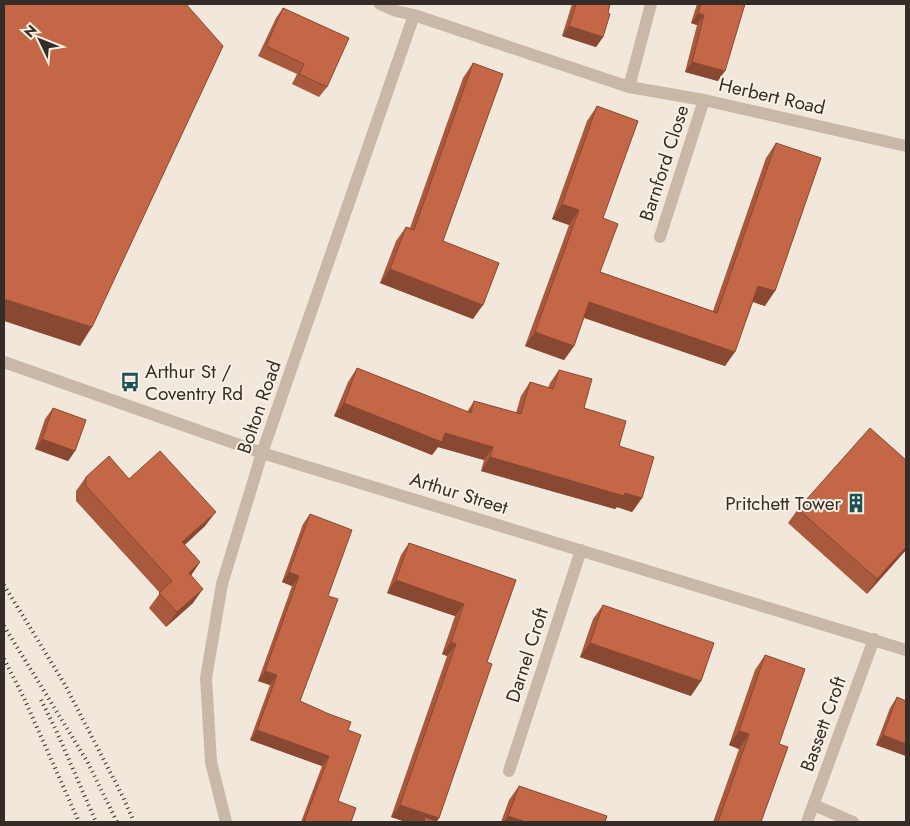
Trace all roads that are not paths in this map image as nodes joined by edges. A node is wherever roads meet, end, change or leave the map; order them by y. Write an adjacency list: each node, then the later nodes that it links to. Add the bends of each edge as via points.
1 (380, 4): 3 (street, Herbert Road)
2 (651, 4): 5 (street)
3 (396, 7): 4 (street, Herbert Road)
4 (414, 15): 5 (street, Herbert Road); 10 (street, Bolton Road)
5 (629, 87): 6 (street, Herbert Road)
6 (704, 100): 7 (street, Herbert Road); 8 (street, Barnford Close)
7 (906, 146)
8 (660, 237)
9 (4, 362): 10 (street, Arthur Street)
10 (262, 453): 11 (street, Arthur Street); 16 (street, Bolton Road, via 222,584 206,678 211,762)
11 (581, 550): 12 (street, Arthur Street); 14 (street, Darnel Croft)
12 (874, 639): 13 (street, Arthur Street); 15 (street, Bassett Croft)
13 (906, 650)
14 (509, 771)
15 (814, 805): 17 (street, Bassett Croft); 18 (street)
16 (226, 822)
17 (807, 822)
18 (853, 822)

